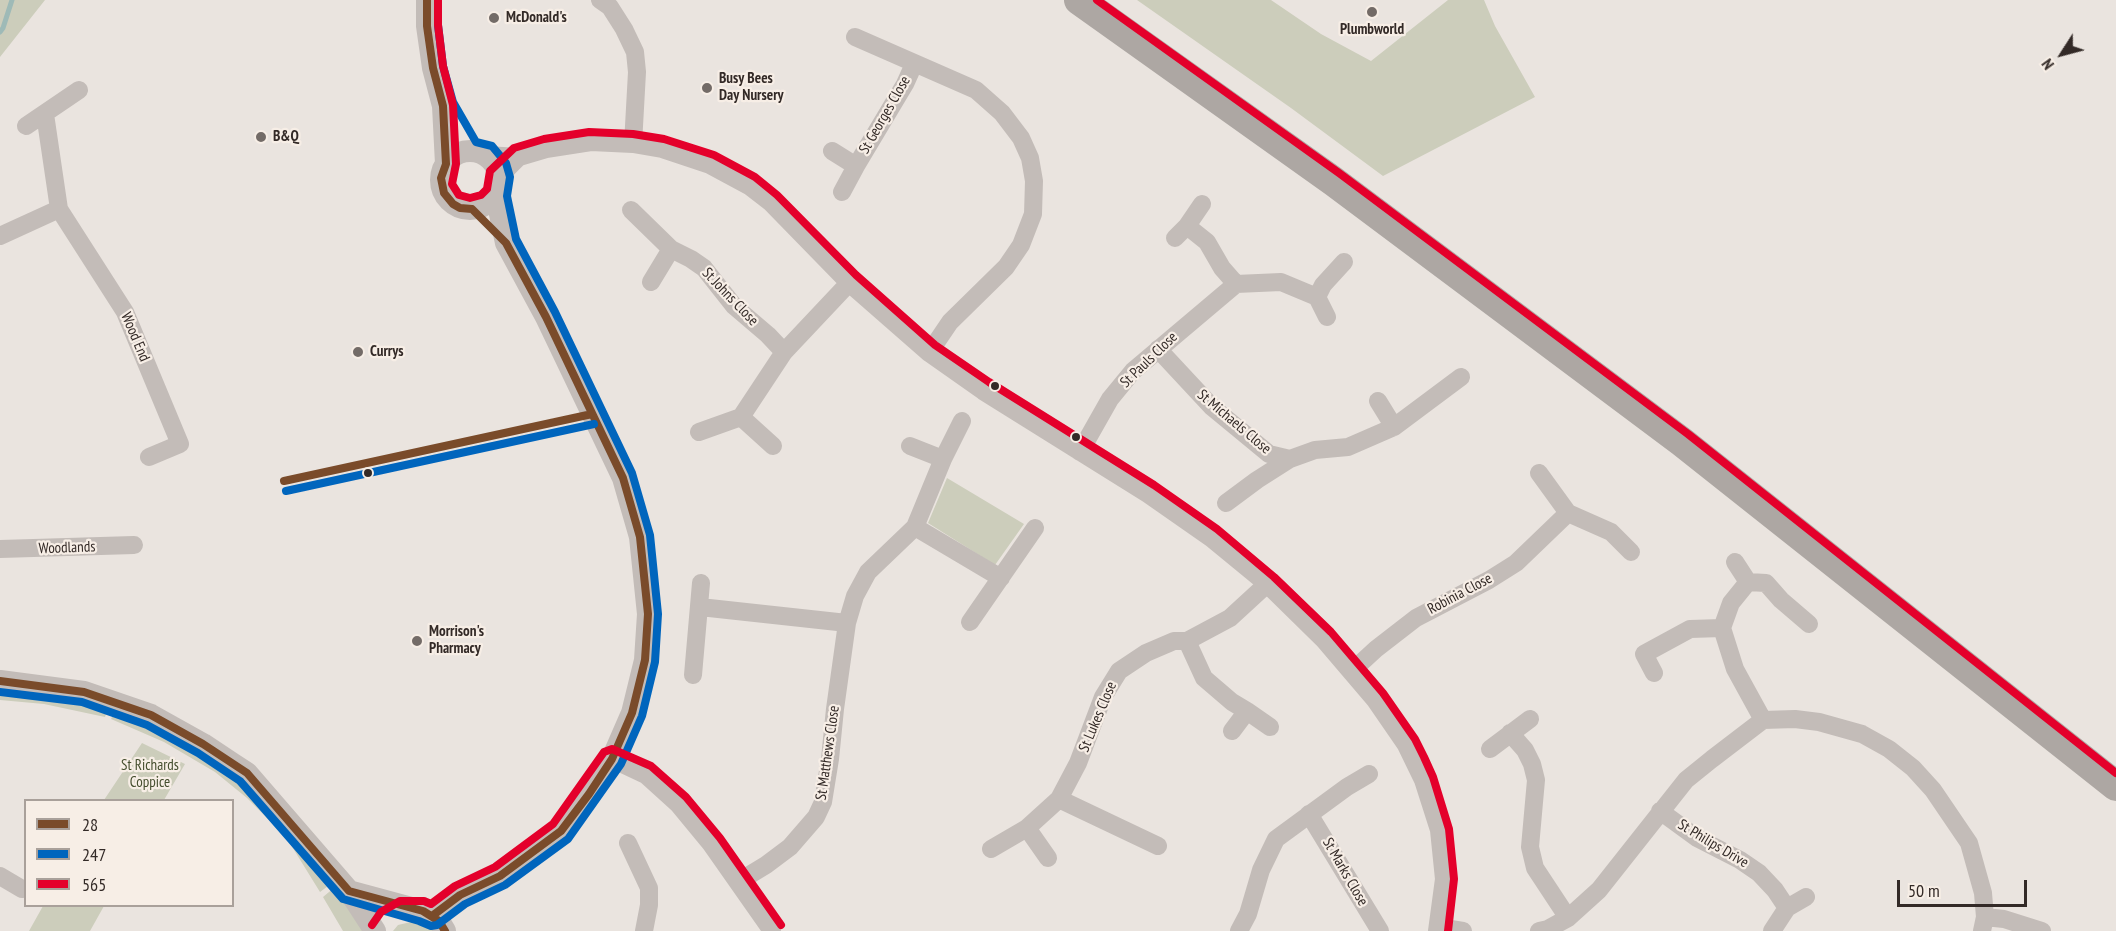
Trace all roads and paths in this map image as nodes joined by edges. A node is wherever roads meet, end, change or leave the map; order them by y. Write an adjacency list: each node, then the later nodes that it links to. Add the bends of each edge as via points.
1 (428, 0): 7 (street, via 427,26)
2 (600, 0): 10 (street, via 610,7 635,52)
3 (1079, 0): 78 (highway, via 1332,181 1691,449)
4 (855, 37): 5 (street)
5 (914, 64): 15 (street, St Georges Close); 33 (street, via 976,90 1002,113 1021,138 1034,180 1033,214 1021,245 1006,267 950,322)
6 (79, 90): 8 (street)
7 (443, 106): 12 (street); 14 (street)
8 (45, 114): 9 (street); 19 (street, Wood End)
9 (26, 126)
10 (633, 144): 13 (street, via 591,142); 27 (street, via 694,158 749,186 771,202)
11 (832, 151): 15 (street, St Georges Close)
12 (477, 153): 13 (street); 14 (street, via 460,153); 16 (street, via 496,167)
13 (519, 157): 16 (street)
14 (446, 164): 20 (street, via 441,178 444,193 453,204)
15 (856, 165): 17 (street, St Georges Close)
16 (498, 186): 20 (street, via 487,204); 23 (street)
17 (842, 192)
18 (1202, 204): 28 (street, via 1181,232 1206,242)
19 (59, 209): 22 (street); 43 (street, Wood End, via 125,312 180,444)
20 (471, 209): 23 (street)
21 (631, 210): 24 (street, St Johns Close)
22 (0, 236)
23 (506, 243): 76 (street, via 623,478 640,537 648,614 645,660 632,713)
24 (671, 249): 26 (street); 32 (street, St Johns Close, via 704,268 735,306)
25 (1344, 262): 29 (street)
26 (651, 282)
27 (849, 283): 32 (street); 33 (street)
28 (1236, 285): 29 (street, via 1281,282); 31 (street, St Pauls Close)
29 (1317, 297): 30 (street)
30 (1327, 317)
31 (1158, 349): 42 (street, St Pauls Close, via 1132,371 1110,399); 45 (street, St Michaels Close, via 1212,407 1269,454)
32 (784, 352): 36 (street)
33 (929, 352): 42 (street)
34 (1461, 377): 38 (street, St Michaels Close)
35 (1378, 401): 38 (street)
36 (741, 417): 39 (street); 40 (street)
37 (962, 421): 44 (street, St Matthews Close)
38 (1394, 427): 45 (street, St Michaels Close, via 1348,447 1315,450)
39 (699, 432)
40 (773, 446)
41 (910, 446): 44 (street)
42 (1080, 452): 58 (street, via 1211,538)
43 (149, 456)
44 (943, 459): 49 (street, St Matthews Close)
45 (1290, 459): 47 (street, St Michaels Close)
46 (1539, 473): 48 (street)
47 (1226, 503)
48 (1568, 513): 53 (street, via 1611,532); 65 (street, Robinia Close, via 1516,563 1416,618)
49 (915, 527): 55 (street); 61 (street, St Matthews Close, via 868,572)
50 (1035, 528): 55 (street)
51 (134, 545): 52 (street, Woodlands)
52 (0, 549)
53 (1631, 552)
54 (1735, 562): 56 (street)
55 (1001, 578): 60 (street)
56 (1748, 582): 62 (street, via 1766,583); 63 (street, via 1731,603)
57 (701, 583): 59 (street)
58 (1267, 584): 64 (street, St Lukes Close, via 1230,618); 65 (street)
59 (700, 607): 61 (street); 67 (street)
60 (970, 622)
61 (847, 623): 88 (street, St Matthews Close, via 823,802 816,817 790,846)
62 (1809, 624)
63 (1722, 628): 66 (street, via 1690,629 1644,654); 71 (street, via 1735,669)
64 (1187, 641): 69 (street, via 1204,678); 79 (street, St Lukes Close, via 1174,641 1146,652 1119,671 1103,697 1078,763)
65 (1351, 672): 96 (street, via 1406,745 1423,780 1439,830 1444,879)
66 (1654, 672)
67 (693, 675)
68 (0, 681): 90 (street, via 84,692 151,715 203,744 247,773)
69 (1247, 711): 72 (street); 73 (street)
70 (1530, 719): 74 (street)
71 (1763, 720): 80 (street, St Philips Drive, via 1686,780); 95 (street, via 1795,719 1844,728 1889,749 1913,768 1969,843 1983,893)
72 (1270, 727)
73 (1232, 732)
74 (1510, 733): 75 (street); 93 (street, via 1525,750 1536,780 1530,847 1535,868)
75 (1490, 749)
76 (612, 759): 88 (street, via 646,775 678,804); 94 (street, via 561,831 500,876 460,895)
77 (1369, 774): 81 (street)
78 (2116, 786)
79 (1059, 799): 82 (street, St Lukes Close); 84 (street)
80 (1660, 811): 92 (street, St Philips Drive, via 1697,838 1759,873); 93 (street, St Philips Drive, via 1599,890)
81 (1309, 814): 101 (street, via 1276,839); 102 (street, St Marks Close)
82 (1027, 828): 85 (street, St Lukes Close); 86 (street)
83 (628, 843): 99 (street, via 649,888)
84 (1158, 846)
85 (991, 849)
86 (1048, 858)
87 (0, 876): 89 (street)
88 (738, 882): 100 (street)
89 (22, 889)
90 (349, 891): 94 (street); 97 (street)
91 (1806, 897): 92 (street)
92 (1787, 908): 105 (street)
93 (1568, 918): 104 (street, St Philips Drive)
94 (435, 922): 98 (street, via 395,914)
95 (1983, 924): 106 (street, via 2004,919)
96 (1438, 929): 103 (street)
97 (375, 931)
98 (380, 931)
99 (644, 931)
100 (772, 931)
101 (1239, 931)
102 (1380, 931)
103 (1463, 931)
104 (1539, 931)
105 (1772, 931)
106 (2042, 931)

